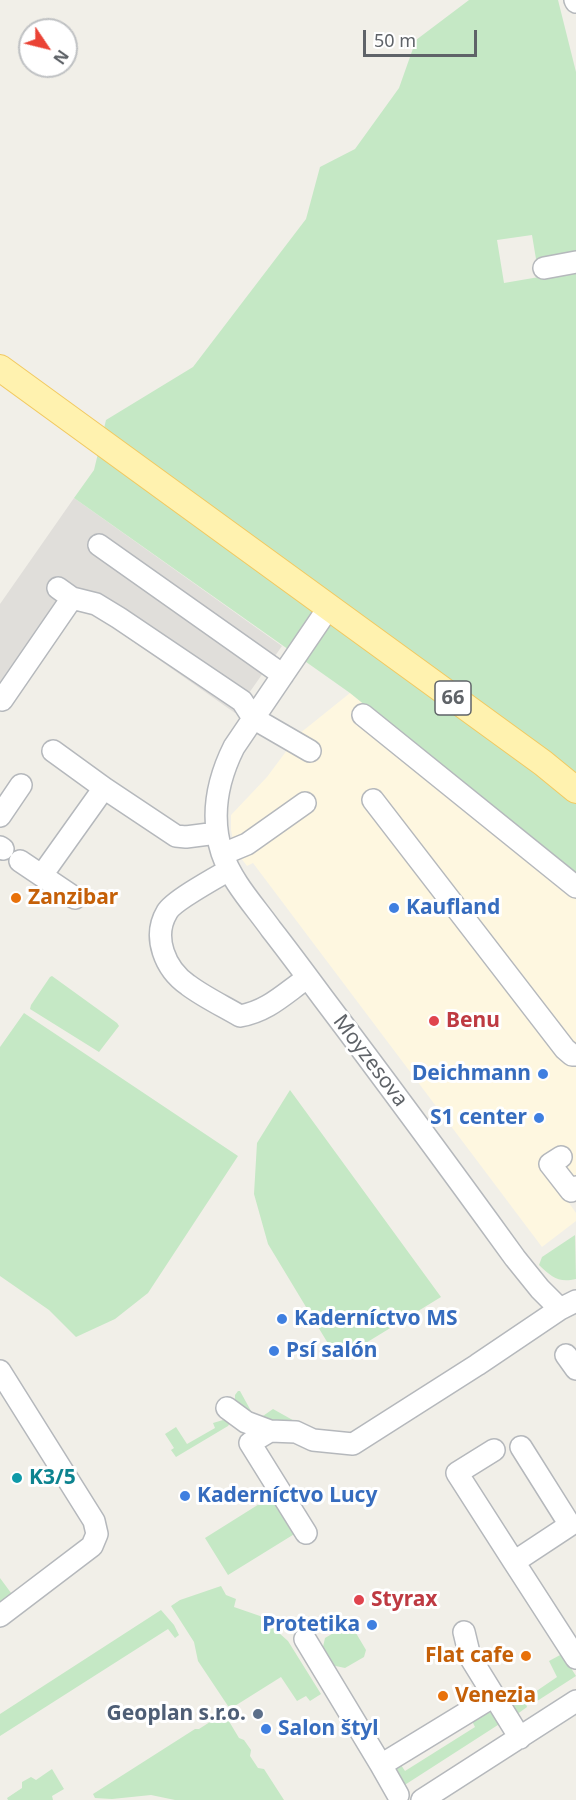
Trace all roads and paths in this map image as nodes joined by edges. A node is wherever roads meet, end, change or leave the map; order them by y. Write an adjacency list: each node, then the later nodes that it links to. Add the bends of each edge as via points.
1 (576, 262): 2 (street)
2 (544, 268)
3 (0, 368): 5 (main road, 66)
4 (99, 545): 6 (street)
5 (329, 607): 6 (street, Moyzesova); 14 (main road, 66)
6 (283, 675): 9 (street, Moyzesova)
7 (2, 700): 9 (street, via 65,593 96,604 119,618 242,701)
8 (363, 715): 22 (street)
9 (253, 718): 11 (street); 18 (street, Moyzesova, via 223,770 216,797)
10 (53, 751): 13 (street)
11 (310, 751)
12 (21, 785): 17 (street)
13 (104, 788): 18 (street, via 176,836); 21 (street)
14 (576, 790)
15 (373, 800): 25 (street, via 565,1049)
16 (305, 803): 20 (street)
17 (0, 816)
18 (217, 833): 20 (street, Moyzesova)
19 (8, 852): 21 (street)
20 (226, 862): 24 (street, Moyzesova, via 238,885); 24 (street, via 211,880 168,910 160,928 169,967 187,985 240,1016 269,1006)
21 (42, 875): 23 (street)
22 (576, 887)
23 (75, 898)
24 (307, 978): 28 (street, Moyzesova, via 540,1289)
25 (576, 1055)
26 (561, 1156): 27 (street, via 550,1164 571,1191)
27 (576, 1187)
28 (568, 1305): 31 (street, Moyzesova, via 353,1444 314,1440 296,1432)
29 (0, 1371): 36 (street, via 94,1521 98,1534 92,1546)
30 (227, 1408): 31 (street, Moyzesova, via 246,1422)
31 (270, 1431): 34 (street, via 250,1443)
32 (521, 1447): 35 (street, via 570,1525)
33 (494, 1450): 35 (street, via 457,1473)
34 (306, 1533)
35 (514, 1562): 39 (street)
36 (0, 1616)
37 (464, 1632): 40 (street, via 470,1657)
38 (305, 1639): 43 (street)
39 (576, 1658)
40 (494, 1696): 42 (street); 43 (street)
41 (576, 1701): 42 (street)
42 (520, 1738): 44 (street)
43 (381, 1765): 45 (street)
44 (444, 1794): 46 (street)
45 (398, 1795)
46 (422, 1800)

